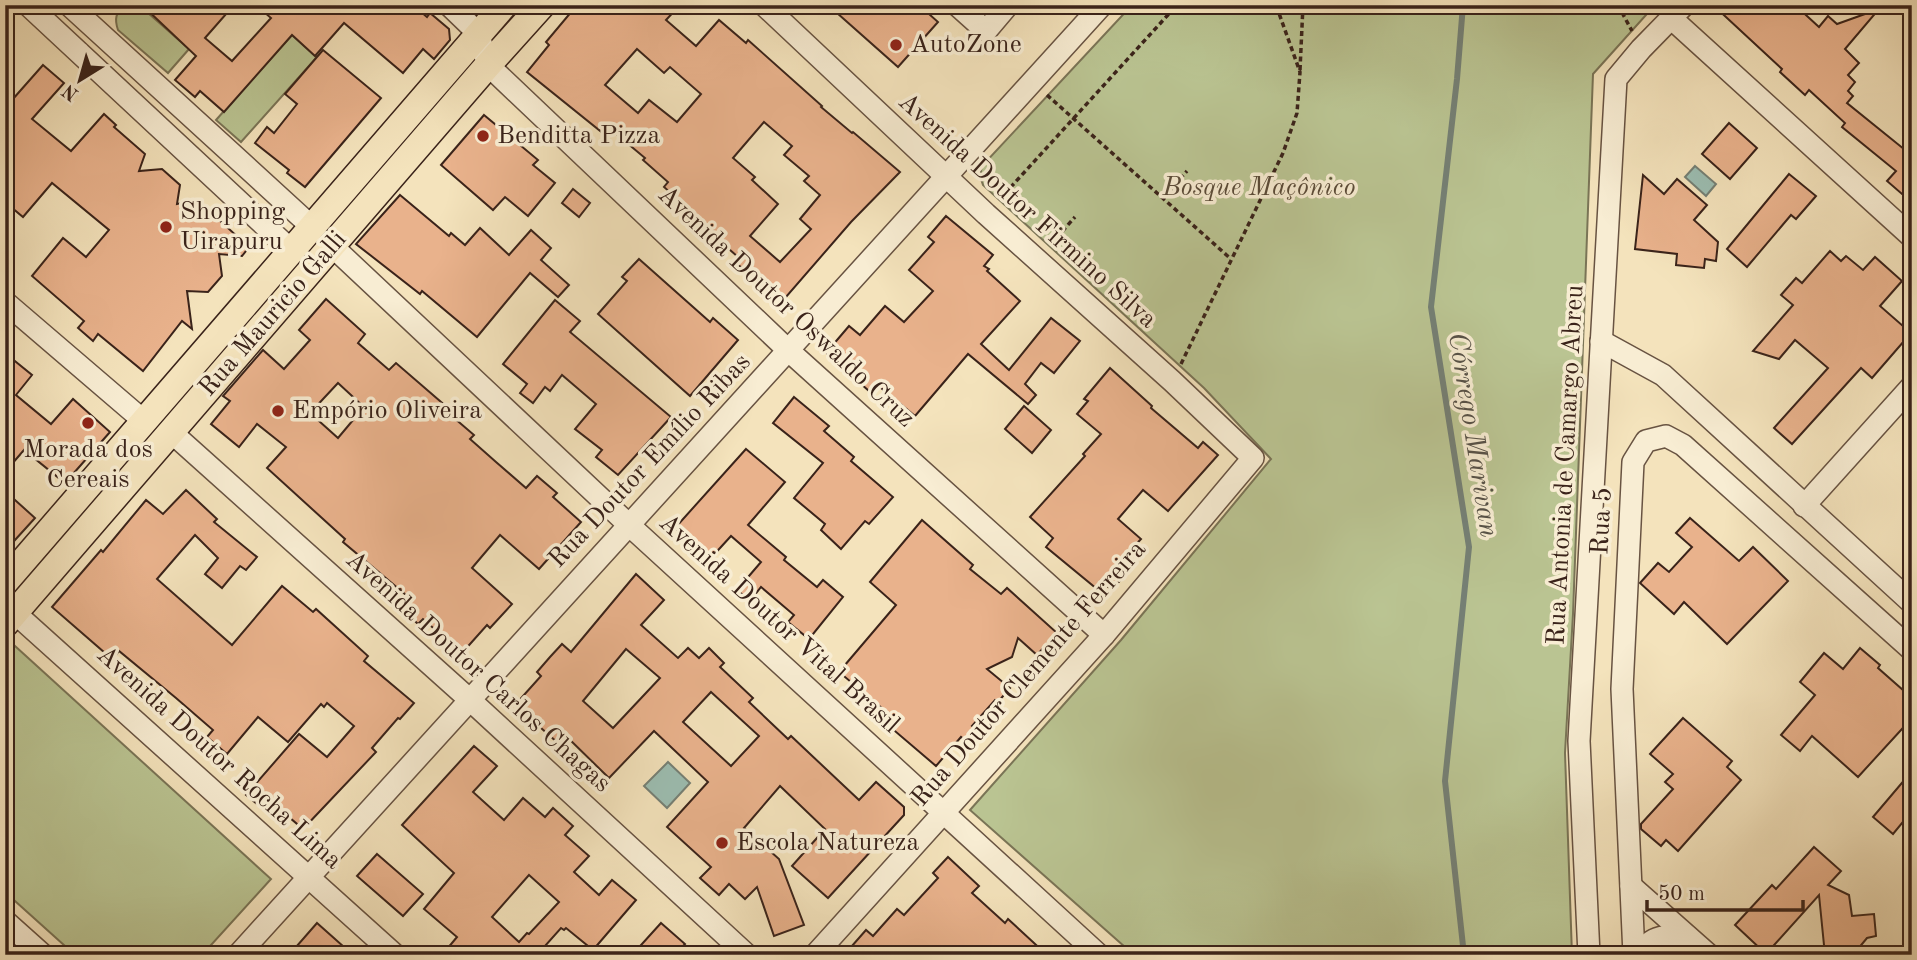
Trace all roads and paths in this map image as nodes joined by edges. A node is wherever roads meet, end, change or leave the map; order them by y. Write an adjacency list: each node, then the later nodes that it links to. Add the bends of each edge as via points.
1 (28, 5): 16 (street)
2 (449, 5): 15 (street, Avenida Doutor Oswaldo Cruz)
3 (504, 5): 15 (main road, Rua Mauricio Galli)
4 (542, 5): 18 (main road, Rua Mauricio Galli)
5 (957, 5): 6 (street, via 986,31)
6 (1008, 5)
7 (1102, 5): 20 (street, Rua Doutor Emílio Ribas)
8 (1177, 5): 21 (path)
9 (1276, 5): 19 (path)
10 (1303, 5): 19 (path)
11 (1618, 5): 17 (path)
12 (772, 8): 23 (street, Avenida Doutor Firmino Silva)
13 (81, 9): 16 (street); 27 (street)
14 (1678, 11): 17 (street, Rua Antonia de Camargo Abreu); 28 (street)
15 (478, 33): 18 (street, Avenida Doutor Oswaldo Cruz); 27 (main road, Rua Mauricio Galli)
16 (64, 37): 30 (street)
17 (1641, 49): 34 (street, Rua Antonia de Camargo Abreu, via 1616,79)
18 (488, 65): 29 (main road, Rua Mauricio Galli); 35 (street, Avenida Doutor Oswaldo Cruz)
19 (1300, 72): 31 (path, via 1297,113 1283,153)
20 (1032, 82): 21 (path); 23 (street, Rua Doutor Emílio Ribas)
21 (1073, 118): 24 (path); 25 (path)
22 (1187, 171): 24 (path)
23 (946, 178): 25 (street, Avenida Doutor Firmino Silva); 35 (street, Rua Doutor Emílio Ribas)
24 (1163, 198): 31 (path)
25 (986, 214): 32 (street, Avenida Doutor Firmino Silva)
26 (1075, 217): 32 (path)
27 (312, 227): 30 (main road, Rua Mauricio Galli)
28 (1912, 237)
29 (332, 246): 39 (main road, Rua Mauricio Galli); 42 (street, Avenida Doutor Vital Brasil)
30 (292, 251): 38 (main road, Rua Mauricio Galli)
31 (1231, 259): 36 (path)
32 (1037, 260): 36 (street, Avenida Doutor Firmino Silva)
33 (5, 302): 38 (street)
34 (1601, 341): 41 (street, via 1663,375); 60 (street, Rua Antonia de Camargo Abreu, via 1579,741)
35 (789, 351): 42 (street, Rua Doutor Emílio Ribas); 46 (street, Avenida Doutor Oswaldo Cruz)
36 (1172, 381): 40 (street, Avenida Doutor Firmino Silva)
37 (1912, 386): 41 (street)
38 (145, 422): 43 (main road, Rua Mauricio Galli)
39 (171, 432): 45 (main road, Rua Mauricio Galli); 48 (street, Avenida Doutor Carlos Chagas)
40 (1253, 458): 46 (street, Rua Doutor Clemente Ferreira)
41 (1804, 506): 44 (street)
42 (629, 525): 48 (street, Rua Doutor Emílio Ribas); 49 (street, Avenida Doutor Vital Brasil)
43 (5, 583)
44 (1912, 603)
45 (9, 613): 50 (street, Avenida Doutor Rocha Lima)
46 (1104, 635): 49 (street, Rua Doutor Clemente Ferreira)
47 (1912, 650): 51 (street, Rua 5, via 1683,445 1666,436 1646,441 1633,462 1622,689)
48 (470, 700): 50 (street, Rua Doutor Emílio Ribas); 57 (street, Avenida Doutor Carlos Chagas)
49 (945, 812): 58 (street, Rua Doutor Clemente Ferreira); 59 (street, Avenida Doutor Vital Brasil)
50 (310, 878): 55 (street, Rua Doutor Emílio Ribas); 56 (street, Avenida Doutor Rocha Lima)
51 (1631, 886): 53 (street); 61 (street, Rua 5)
52 (5, 921): 54 (street)
53 (1688, 937): 62 (street, via 1664,935 1643,947); 63 (street)
54 (43, 955)
55 (238, 955)
56 (394, 955)
57 (747, 955)
58 (814, 955)
59 (1099, 955)
60 (1589, 955)
61 (1634, 955)
62 (1641, 955)
63 (1709, 955)

